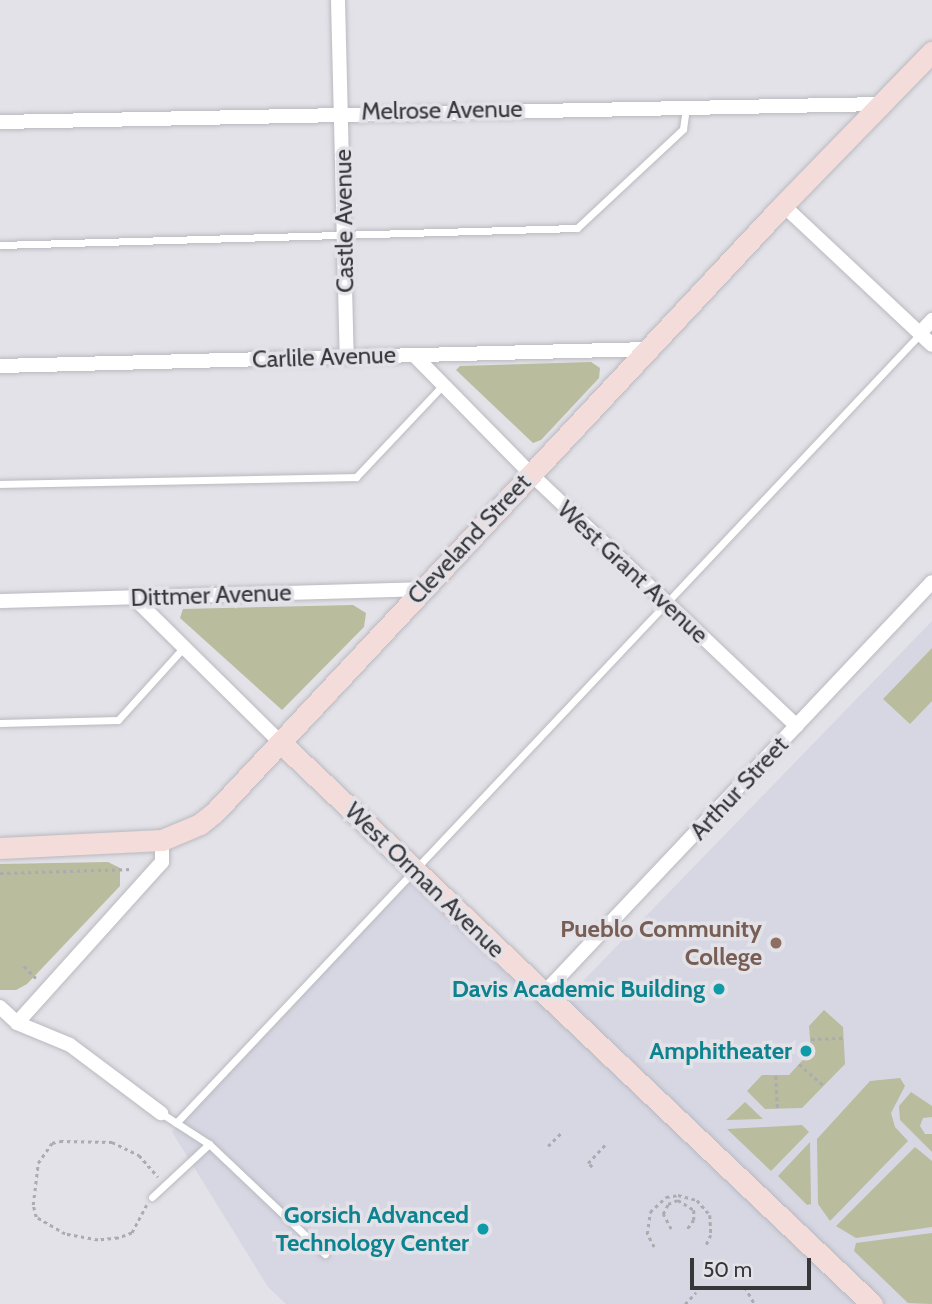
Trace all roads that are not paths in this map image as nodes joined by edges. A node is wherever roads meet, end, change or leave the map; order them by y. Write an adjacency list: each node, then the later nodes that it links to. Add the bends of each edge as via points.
1 (338, 0): 5 (street, Castle Avenue)
2 (932, 52): 3 (street, Cleveland Street)
3 (883, 104): 4 (street, Melrose Avenue); 7 (street, Cleveland Street)
4 (686, 106): 5 (street, Melrose Avenue); 8 (lane, via 683,129 577,228)
5 (341, 112): 6 (street, Melrose Avenue); 8 (street, Castle Avenue)
6 (0, 122)
7 (783, 205): 11 (street); 13 (street, Cleveland Street)
8 (344, 236): 9 (lane); 15 (street, Castle Avenue)
9 (0, 245)
10 (932, 320): 11 (street)
11 (920, 333): 12 (street); 24 (lane)
12 (932, 345)
13 (649, 349): 14 (street, Carlile Avenue); 18 (street, Cleveland Street)
14 (414, 355): 15 (street, Carlile Avenue); 17 (street, West Grant Avenue)
15 (347, 357): 16 (street, Carlile Avenue)
16 (0, 366)
17 (442, 386): 18 (street, West Grant Avenue); 19 (lane, via 356,477)
18 (531, 474): 21 (street, Cleveland Street); 24 (street, West Grant Avenue)
19 (0, 484)
20 (932, 582): 27 (street, Arthur Street)
21 (421, 589): 22 (street, Dittmer Avenue); 28 (street, Cleveland Street)
22 (133, 597): 23 (street, Dittmer Avenue); 25 (street, West Orman Avenue)
23 (0, 601)
24 (666, 602): 27 (street, West Grant Avenue); 31 (lane)
25 (185, 647): 26 (lane, via 118,720); 28 (street, West Orman Avenue)
26 (0, 723)
27 (797, 726): 32 (street, Arthur Street)
28 (281, 743): 29 (street, Cleveland Street, via 200,824); 31 (street, West Orman Avenue)
29 (162, 840): 30 (street); 34 (street, via 162,862)
30 (0, 848)
31 (414, 868): 32 (street, West Orman Avenue); 36 (lane)
32 (544, 993): 40 (street, West Orman Avenue)
33 (0, 1007): 34 (street)
34 (17, 1023): 35 (street, via 70,1045)
35 (161, 1113): 36 (lane)
36 (176, 1123): 37 (lane)
37 (209, 1144): 38 (lane); 39 (lane)
38 (152, 1196)
39 (325, 1254)
40 (872, 1304)

